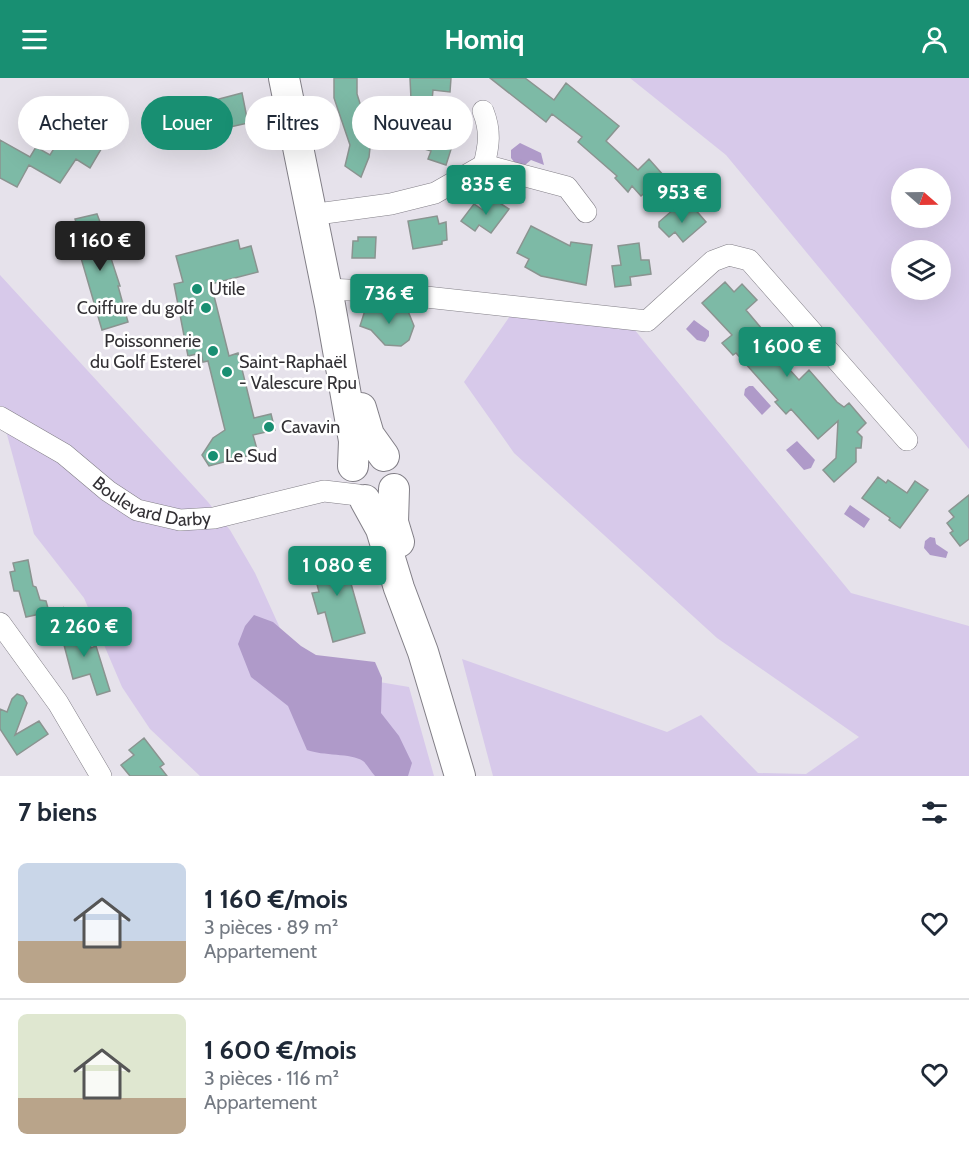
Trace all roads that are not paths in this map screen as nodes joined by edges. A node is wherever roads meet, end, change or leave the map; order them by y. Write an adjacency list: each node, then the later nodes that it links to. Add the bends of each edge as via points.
1 (284, 78): 5 (main road)
2 (483, 111): 3 (street, via 489,127)
3 (484, 165): 4 (street, via 567,187); 5 (street, via 435,193 391,204)
4 (586, 213)
5 (310, 215): 6 (main road)
6 (328, 297): 8 (street, via 371,291 647,321 713,261 729,255 749,260); 9 (main road, via 369,435); 10 (main road, via 354,441)
7 (0, 417): 10 (street, Boulevard Darby, via 64,454 137,510 180,520 214,518)
8 (907, 440)
9 (384, 456): 10 (main road, via 363,456); 11 (main road, via 395,467)
10 (357, 484): 11 (main road, via 381,500); 13 (main road, via 381,529)
11 (394, 489): 13 (main road, via 393,522 411,585)
12 (0, 623): 14 (street, via 58,703)
13 (423, 652): 15 (main road)
14 (101, 776)
15 (460, 776)

